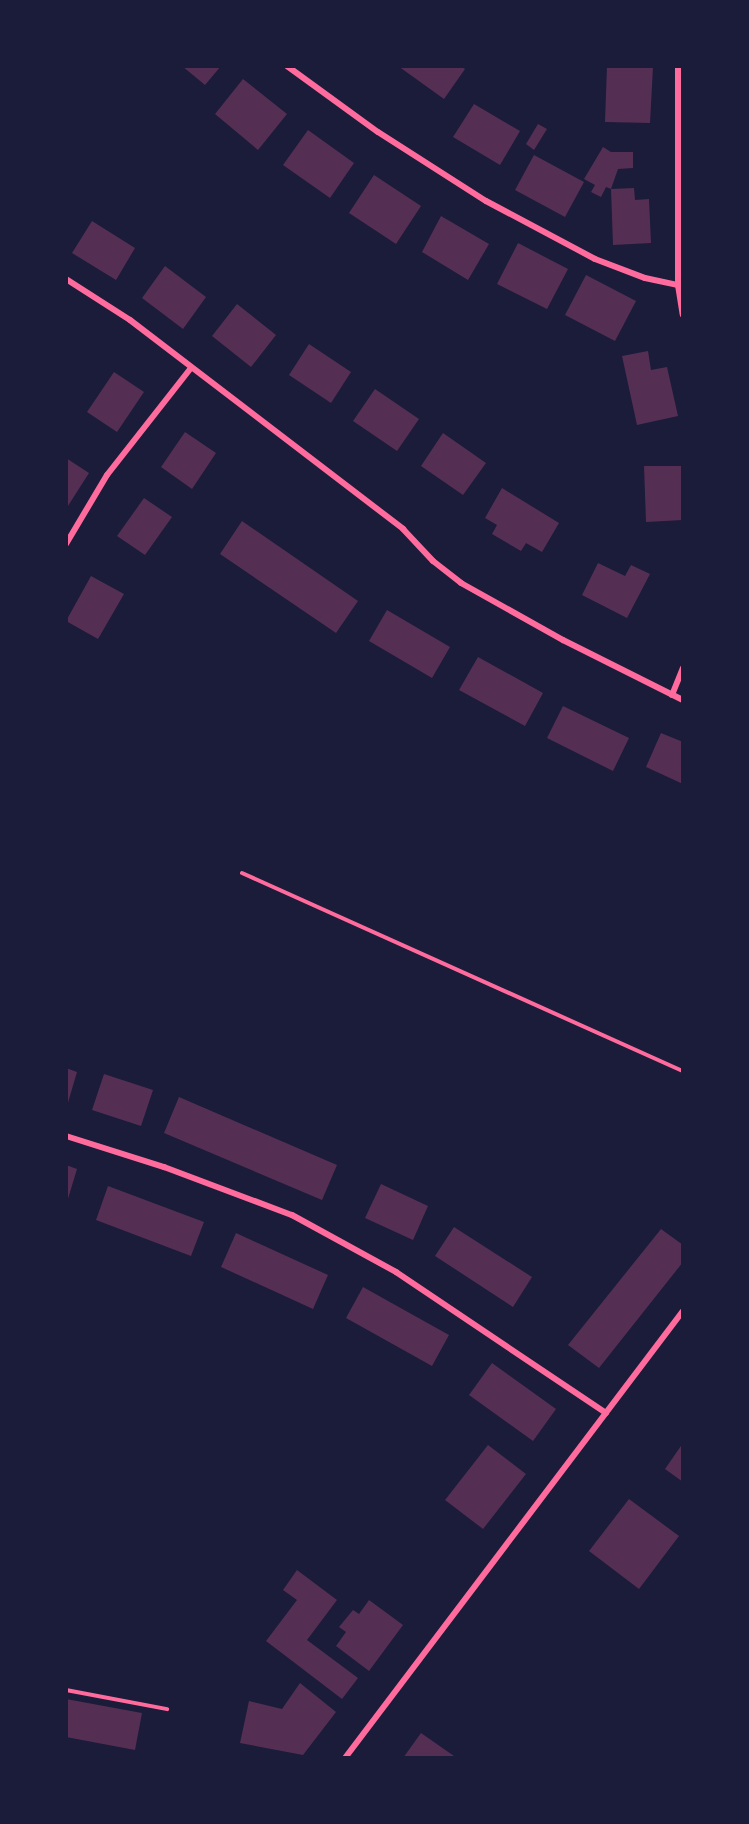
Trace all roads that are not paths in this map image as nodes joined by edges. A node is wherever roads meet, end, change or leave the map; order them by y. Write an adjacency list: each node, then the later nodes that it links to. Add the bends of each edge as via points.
1 (286, 66): 4 (street, via 378,132 486,201 595,259 645,278)
2 (678, 66): 4 (street)
3 (66, 279): 6 (street, via 130,320)
4 (678, 285): 5 (street)
5 (683, 315)
6 (191, 368): 7 (street, via 107,475); 9 (street, via 403,529 452,577 563,640)
7 (66, 544)
8 (683, 668): 9 (street)
9 (672, 695): 10 (street)
10 (683, 700)
11 (66, 1136): 13 (street, via 164,1167 292,1215 396,1272)
12 (683, 1311): 13 (street)
13 (606, 1413): 14 (street)
14 (345, 1758)

